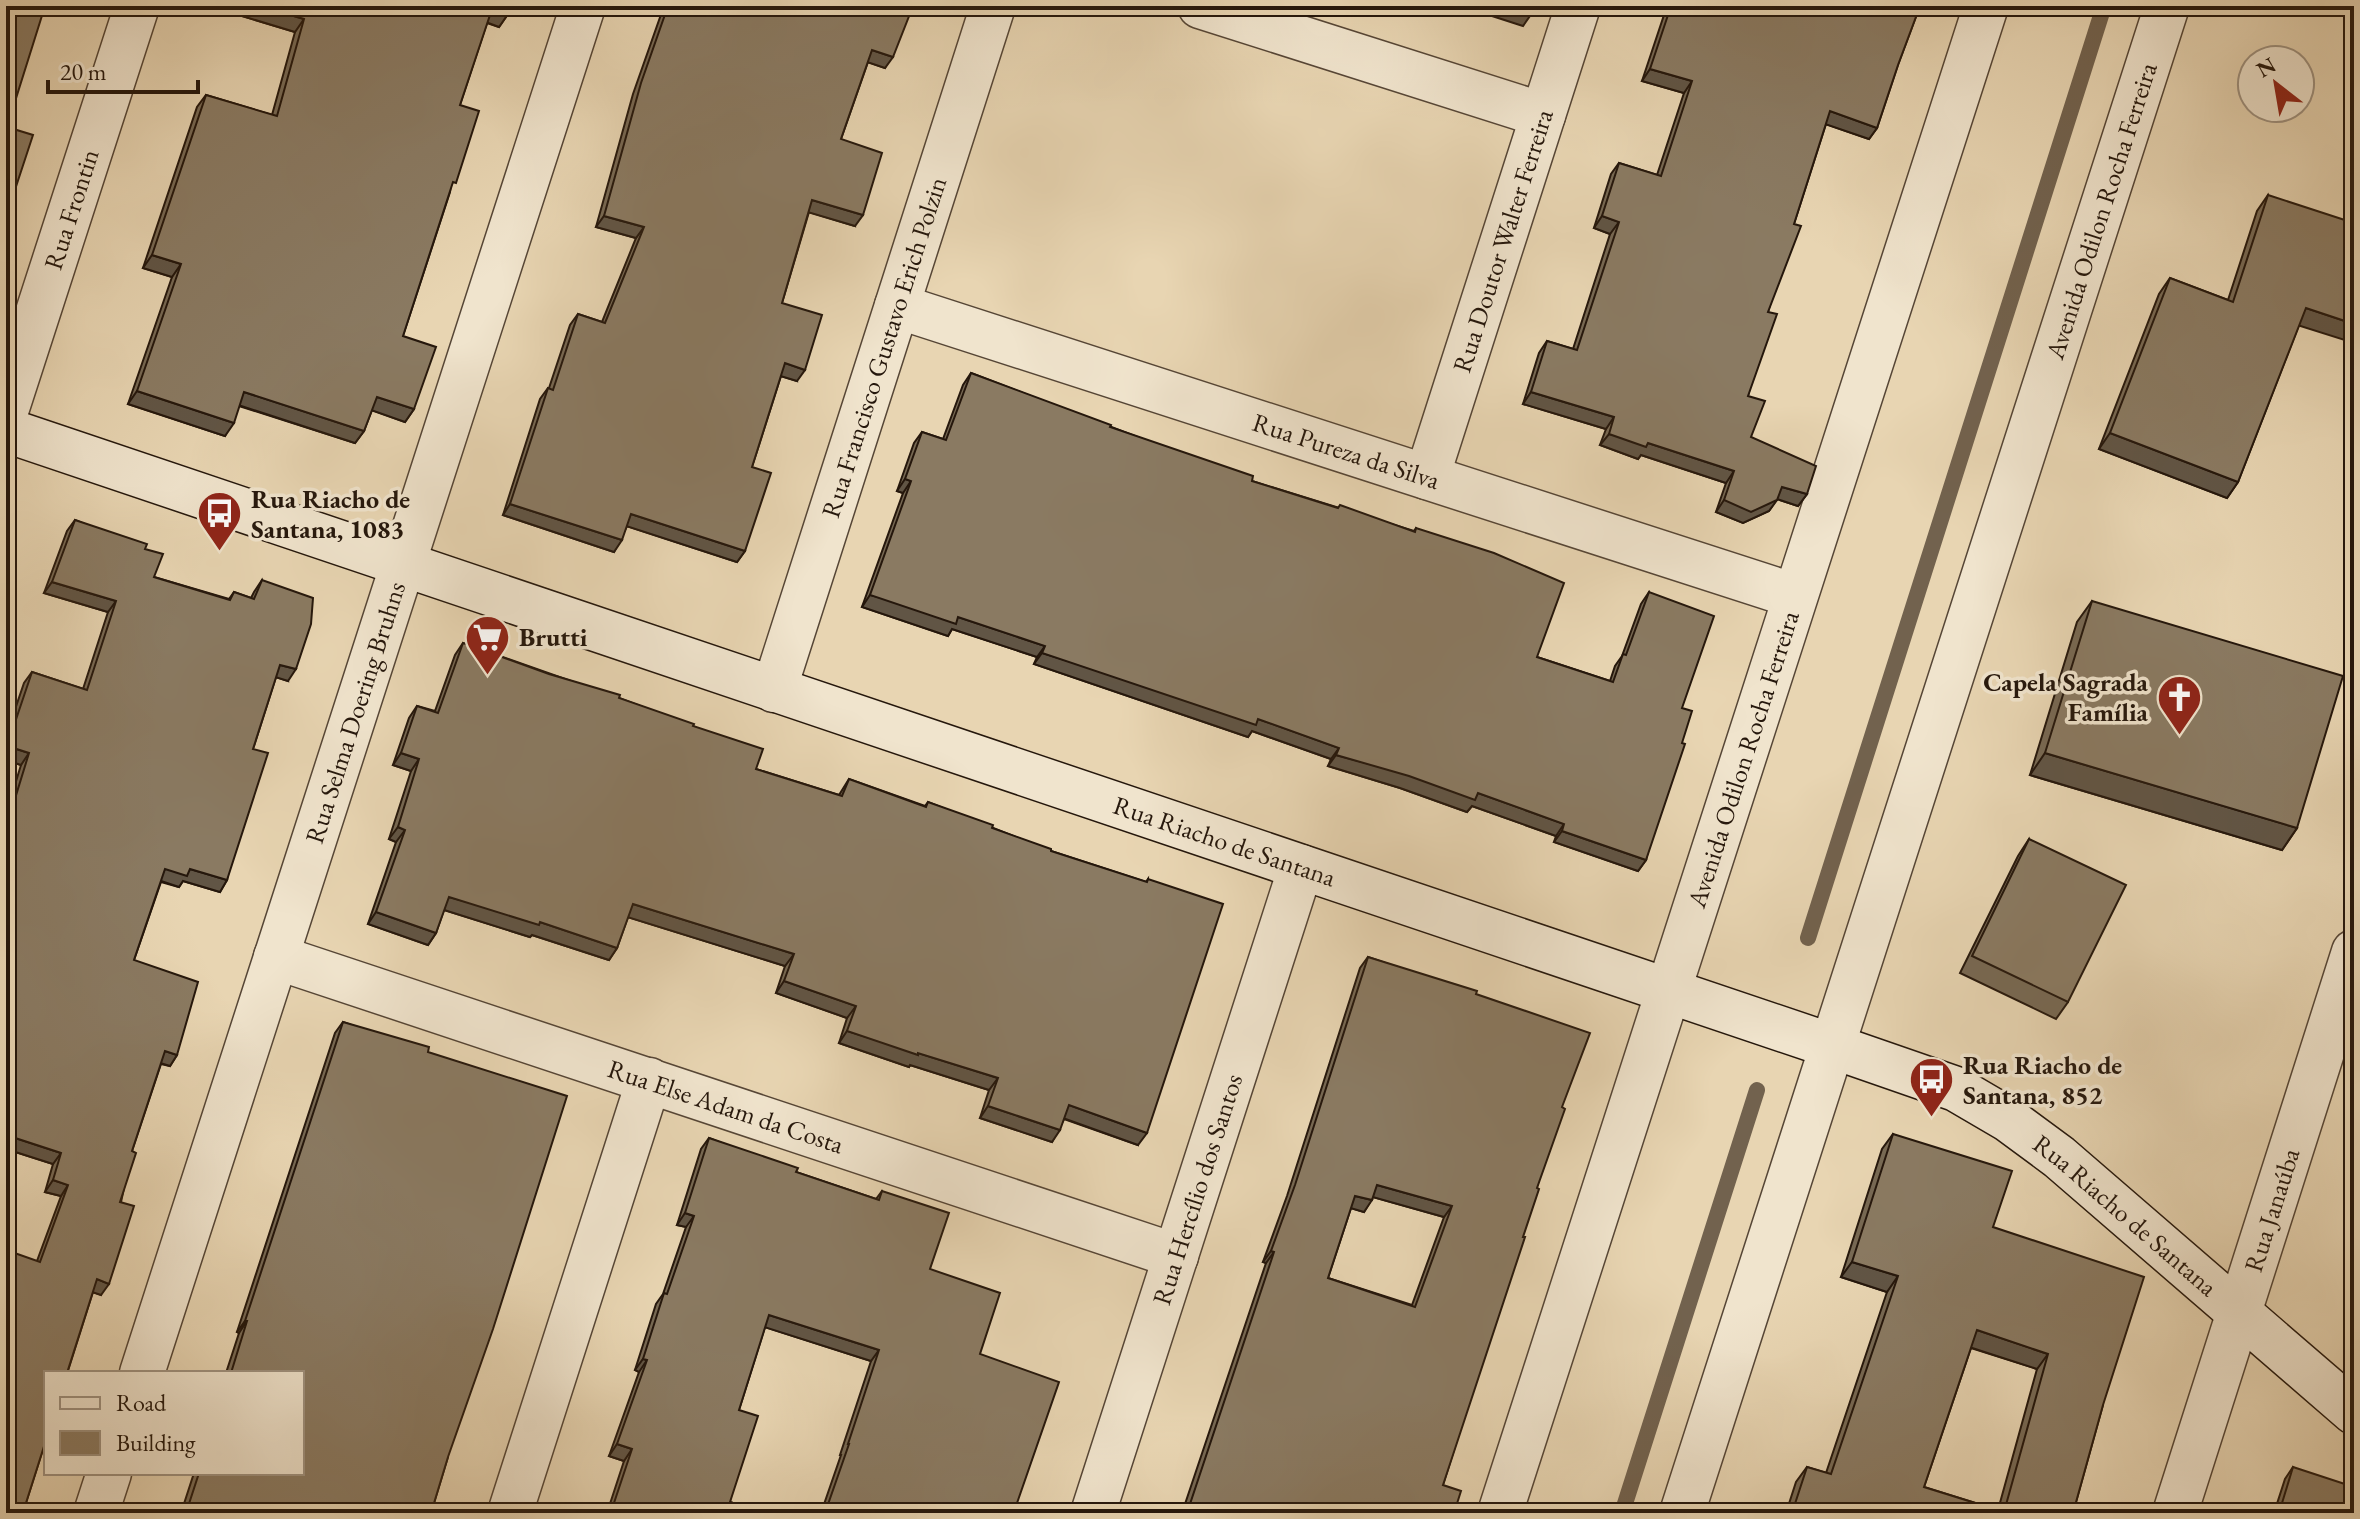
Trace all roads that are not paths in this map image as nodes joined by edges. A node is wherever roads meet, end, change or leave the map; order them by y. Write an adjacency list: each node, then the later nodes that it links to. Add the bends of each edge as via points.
1 (137, 6): 10 (street, Rua Frontin)
2 (583, 6): 13 (street, Rua Selma Doering Bruhns)
3 (993, 6): 9 (street, Rua Francisco Gustavo Erich Polzin)
4 (1200, 6): 8 (street)
5 (1578, 6): 8 (street, Rua Doutor Walter Ferreira)
6 (1986, 6): 14 (street, Avenida Odilon Rocha Ferreira)
7 (2167, 6): 20 (street, Avenida Odilon Rocha Ferreira)
8 (1543, 115): 12 (street, Rua Doutor Walter Ferreira)
9 (897, 306): 12 (street, Rua Pureza da Silva); 15 (street, Rua Francisco Gustavo Erich Polzin)
10 (6, 411)
11 (6, 430): 13 (street, Rua Riacho de Santana)
12 (1427, 477): 14 (street, Rua Pureza da Silva)
13 (403, 564): 15 (street, Rua Riacho de Santana); 18 (street, Rua Selma Doering Bruhns)
14 (1795, 596): 19 (street, Avenida Odilon Rocha Ferreira)
15 (774, 690): 16 (street, Rua Riacho de Santana)
16 (1301, 867): 19 (street, Rua Riacho de Santana); 22 (street, Rua Hercílio dos Santos)
17 (2354, 952): 23 (street, Rua Janaúba)
18 (276, 957): 21 (street, Rua Else Adam da Costa); 24 (street, Rua Selma Doering Bruhns)
19 (1668, 991): 20 (street, Rua Riacho de Santana); 30 (street, Avenida Odilon Rocha Ferreira)
20 (1832, 1046): 23 (street, Rua Riacho de Santana, via 1956,1089 2009,1120); 31 (street, Avenida Odilon Rocha Ferreira)
21 (649, 1080): 22 (street, Rua Else Adam da Costa); 28 (street)
22 (1176, 1256): 29 (street, Rua Hercílio dos Santos)
23 (2239, 1313): 25 (street, Rua Riacho de Santana); 32 (street, Rua Janaúba)
24 (143, 1371)
25 (2354, 1412)
26 (108, 1475): 27 (street)
27 (96, 1513)
28 (510, 1513)
29 (1093, 1513)
30 (1500, 1513)
31 (1682, 1513)
32 (2175, 1513)

